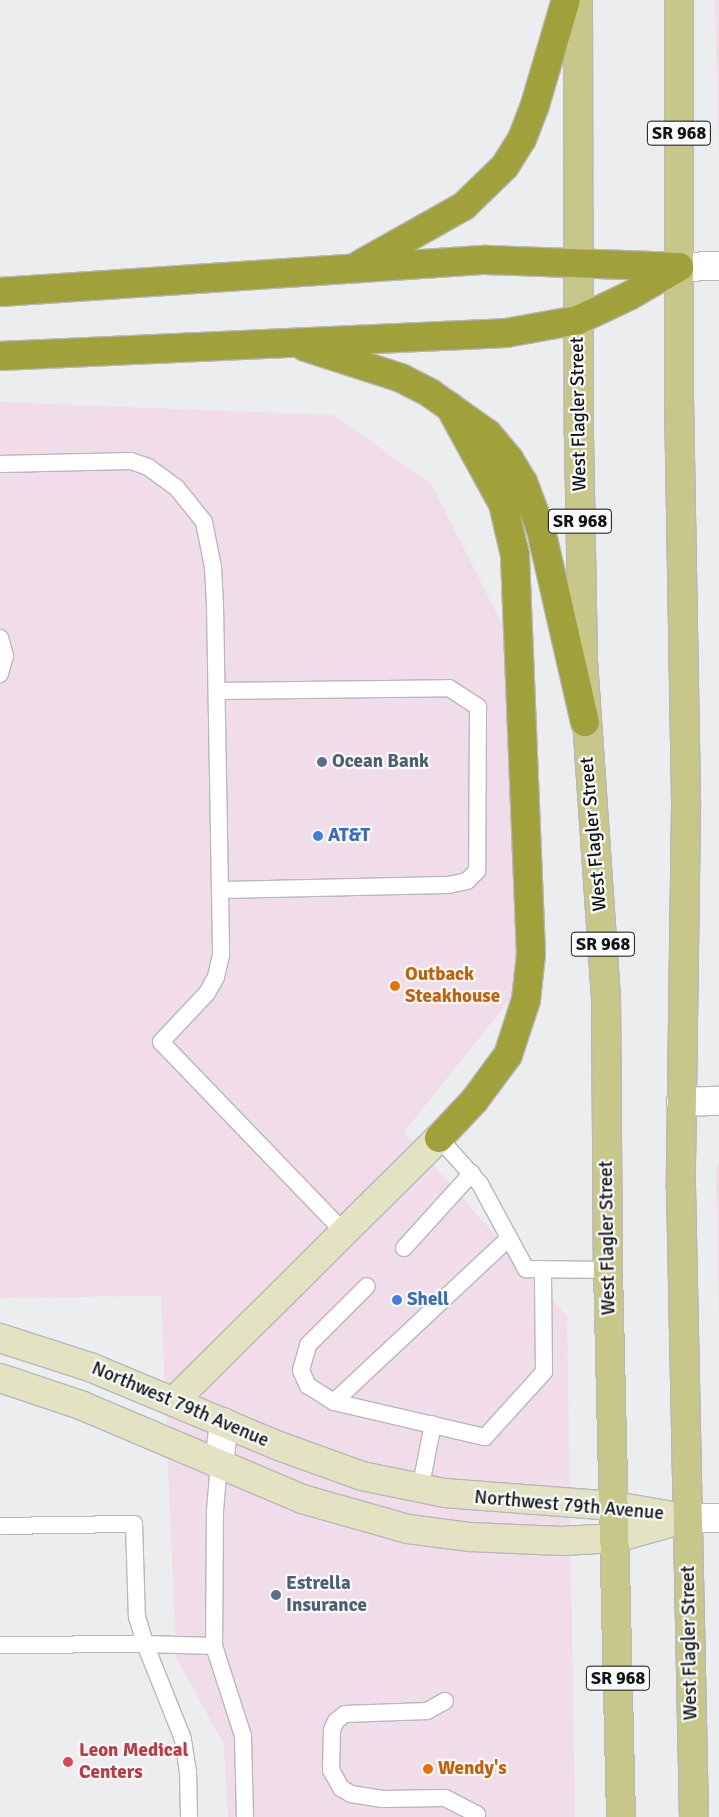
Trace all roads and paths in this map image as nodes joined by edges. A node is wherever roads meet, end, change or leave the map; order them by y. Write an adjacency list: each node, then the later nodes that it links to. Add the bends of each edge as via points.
1 (566, 0): 7 (highway, via 535,105 522,140 505,166 464,206)
2 (578, 0): 4 (main road, West Flagler Street / SR 968)
3 (679, 0): 6 (main road, West Flagler Street / SR 968)
4 (578, 262): 6 (highway); 7 (highway, via 486,260); 9 (main road, West Flagler Street / SR 968)
5 (719, 266): 6 (street)
6 (679, 267): 9 (highway); 19 (main road, West Flagler Street / SR 968, via 686,807)
7 (354, 268): 8 (highway)
8 (0, 292)
9 (578, 320): 10 (highway, via 506,333); 17 (main road, West Flagler Street / SR 968)
10 (287, 342): 11 (highway); 12 (highway, via 401,378)
11 (0, 356)
12 (450, 407): 17 (highway, via 488,434 523,482 541,530); 21 (highway, via 503,504 515,556 531,954 526,1000 508,1055 474,1100)
13 (0, 464): 16 (lane, via 131,461 148,467 176,487 194,507 209,536)
14 (0, 638): 15 (lane, via 5,656)
15 (0, 674)
16 (217, 691): 18 (lane); 18 (lane, via 449,688 478,707 477,872 467,881 448,885)
17 (585, 722): 27 (main road, West Flagler Street / SR 968, via 606,995)
18 (220, 890): 23 (lane, via 221,955 216,976 207,993 161,1042)
19 (681, 1102): 20 (street); 38 (main road, West Flagler Street / SR 968)
20 (719, 1102)
21 (439, 1138): 22 (lane); 23 (street)
22 (472, 1173): 24 (lane); 25 (lane)
23 (343, 1231): 31 (street)
24 (508, 1238): 26 (lane, via 526,1269); 32 (lane)
25 (404, 1248)
26 (543, 1269): 27 (lane); 34 (lane, via 544,1372 485,1437)
27 (608, 1270): 37 (main road, West Flagler Street / SR 968)
28 (368, 1286): 32 (lane, via 308,1345 301,1370 308,1386)
29 (0, 1338): 31 (street, Northwest 79th Avenue, via 90,1367)
30 (0, 1378): 35 (street, Northwest 79th Avenue, via 83,1406)
31 (174, 1401): 33 (street, Northwest 79th Avenue)
32 (334, 1402): 34 (lane)
33 (224, 1422): 35 (street); 36 (street, Northwest 79th Avenue, via 335,1468)
34 (433, 1424): 36 (lane)
35 (219, 1464): 41 (street, Northwest 79th Avenue, via 324,1506 408,1529 512,1540); 44 (lane, via 215,1512)
36 (420, 1490): 37 (street, Northwest 79th Avenue, via 477,1498)
37 (615, 1506): 38 (street, Northwest 79th Avenue); 41 (main road, West Flagler Street / SR 968)
38 (687, 1518): 39 (street); 41 (street, Northwest 79th Avenue); 50 (main road, West Flagler Street / SR 968)
39 (719, 1518)
40 (0, 1526): 42 (lane, via 134,1524 136,1617)
41 (616, 1538): 49 (main road, West Flagler Street / SR 968)
42 (145, 1644): 43 (lane); 44 (lane); 47 (lane, via 182,1739 188,1772)
43 (0, 1645)
44 (214, 1646): 48 (lane, via 243,1736)
45 (445, 1701): 46 (lane, via 427,1711 344,1714 332,1730 331,1770 341,1788 351,1794 374,1799 445,1798)
46 (477, 1814)
47 (188, 1817)
48 (245, 1817)
49 (621, 1817)
50 (694, 1817)

